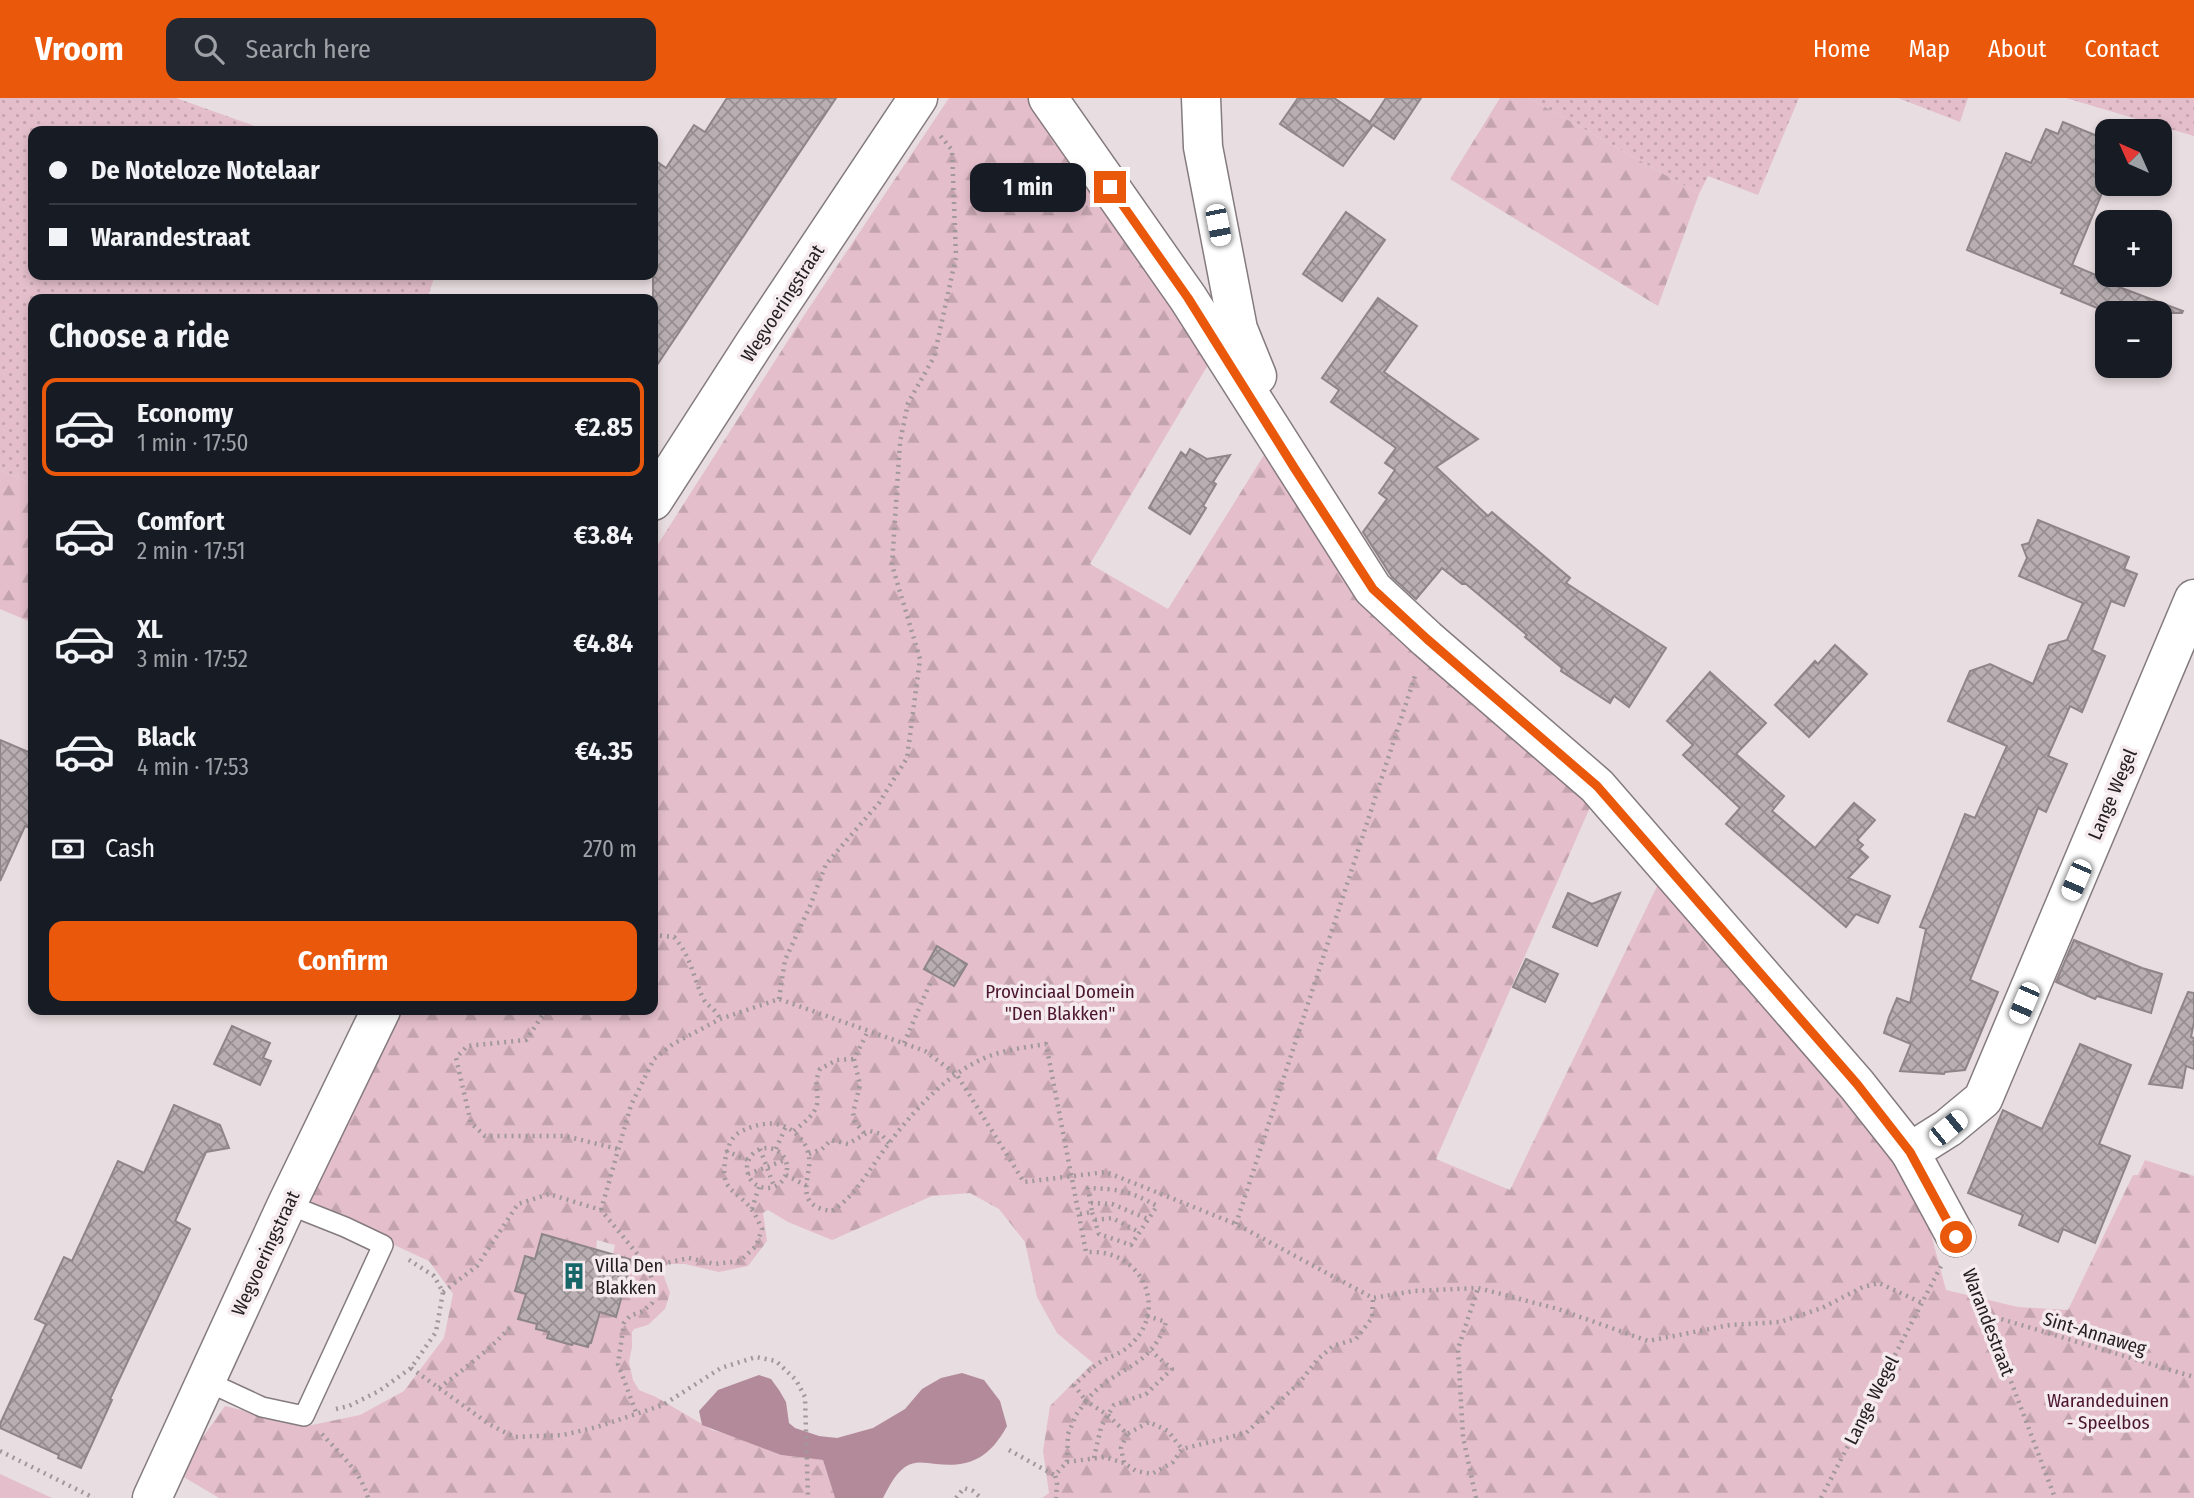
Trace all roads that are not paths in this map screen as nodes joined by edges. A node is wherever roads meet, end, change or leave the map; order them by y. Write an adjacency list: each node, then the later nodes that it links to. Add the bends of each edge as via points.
1 (1048, 98): 4 (street, via 1188,298)
2 (1201, 98): 4 (street, via 1203,147 1238,329)
3 (915, 102): 5 (street, Wegvoeringstraat)
4 (1295, 469): 8 (street, via 1373,589 1597,786 1857,1084)
5 (658, 493)
6 (2194, 599): 8 (street, Lange Wegel, via 1983,1099)
7 (379, 1015): 9 (street, Wegvoeringstraat)
8 (1910, 1152): 10 (street)
9 (287, 1204): 11 (street, Wegvoeringstraat); 11 (lane, via 383,1245 304,1416 262,1406)
10 (1956, 1237)
11 (206, 1381): 12 (street, Wegvoeringstraat)
12 (152, 1498)

